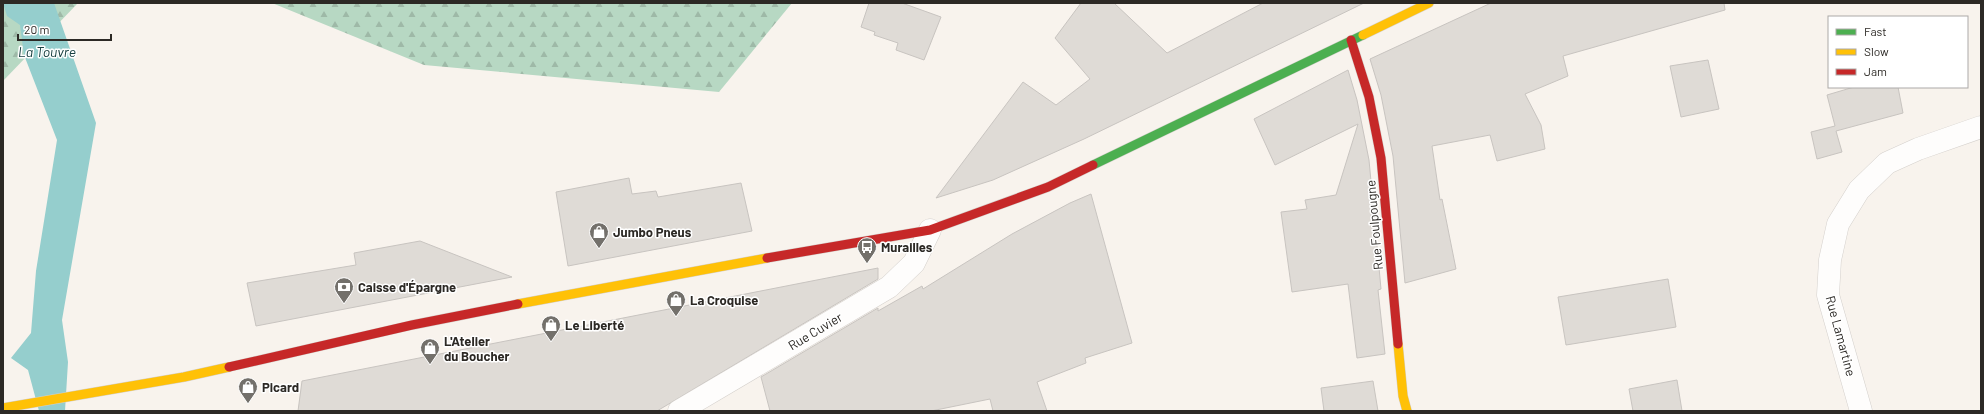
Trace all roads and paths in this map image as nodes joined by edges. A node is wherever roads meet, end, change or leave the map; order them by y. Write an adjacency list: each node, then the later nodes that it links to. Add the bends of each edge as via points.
1 (1429, 3): 2 (main road)
2 (1351, 40): 4 (main road, via 1048,187); 7 (main road, Rue Foulpougne, via 1369,97 1381,158 1403,396)
3 (1981, 127): 8 (street, Rue Lamartine, via 1887,163 1859,190 1838,224 1830,260 1828,295)
4 (930, 230): 5 (main road, via 412,325 184,377); 6 (street, Rue Cuvier, via 914,263 889,287)
5 (3, 408)
6 (679, 411)
7 (1407, 411)
8 (1861, 411)

